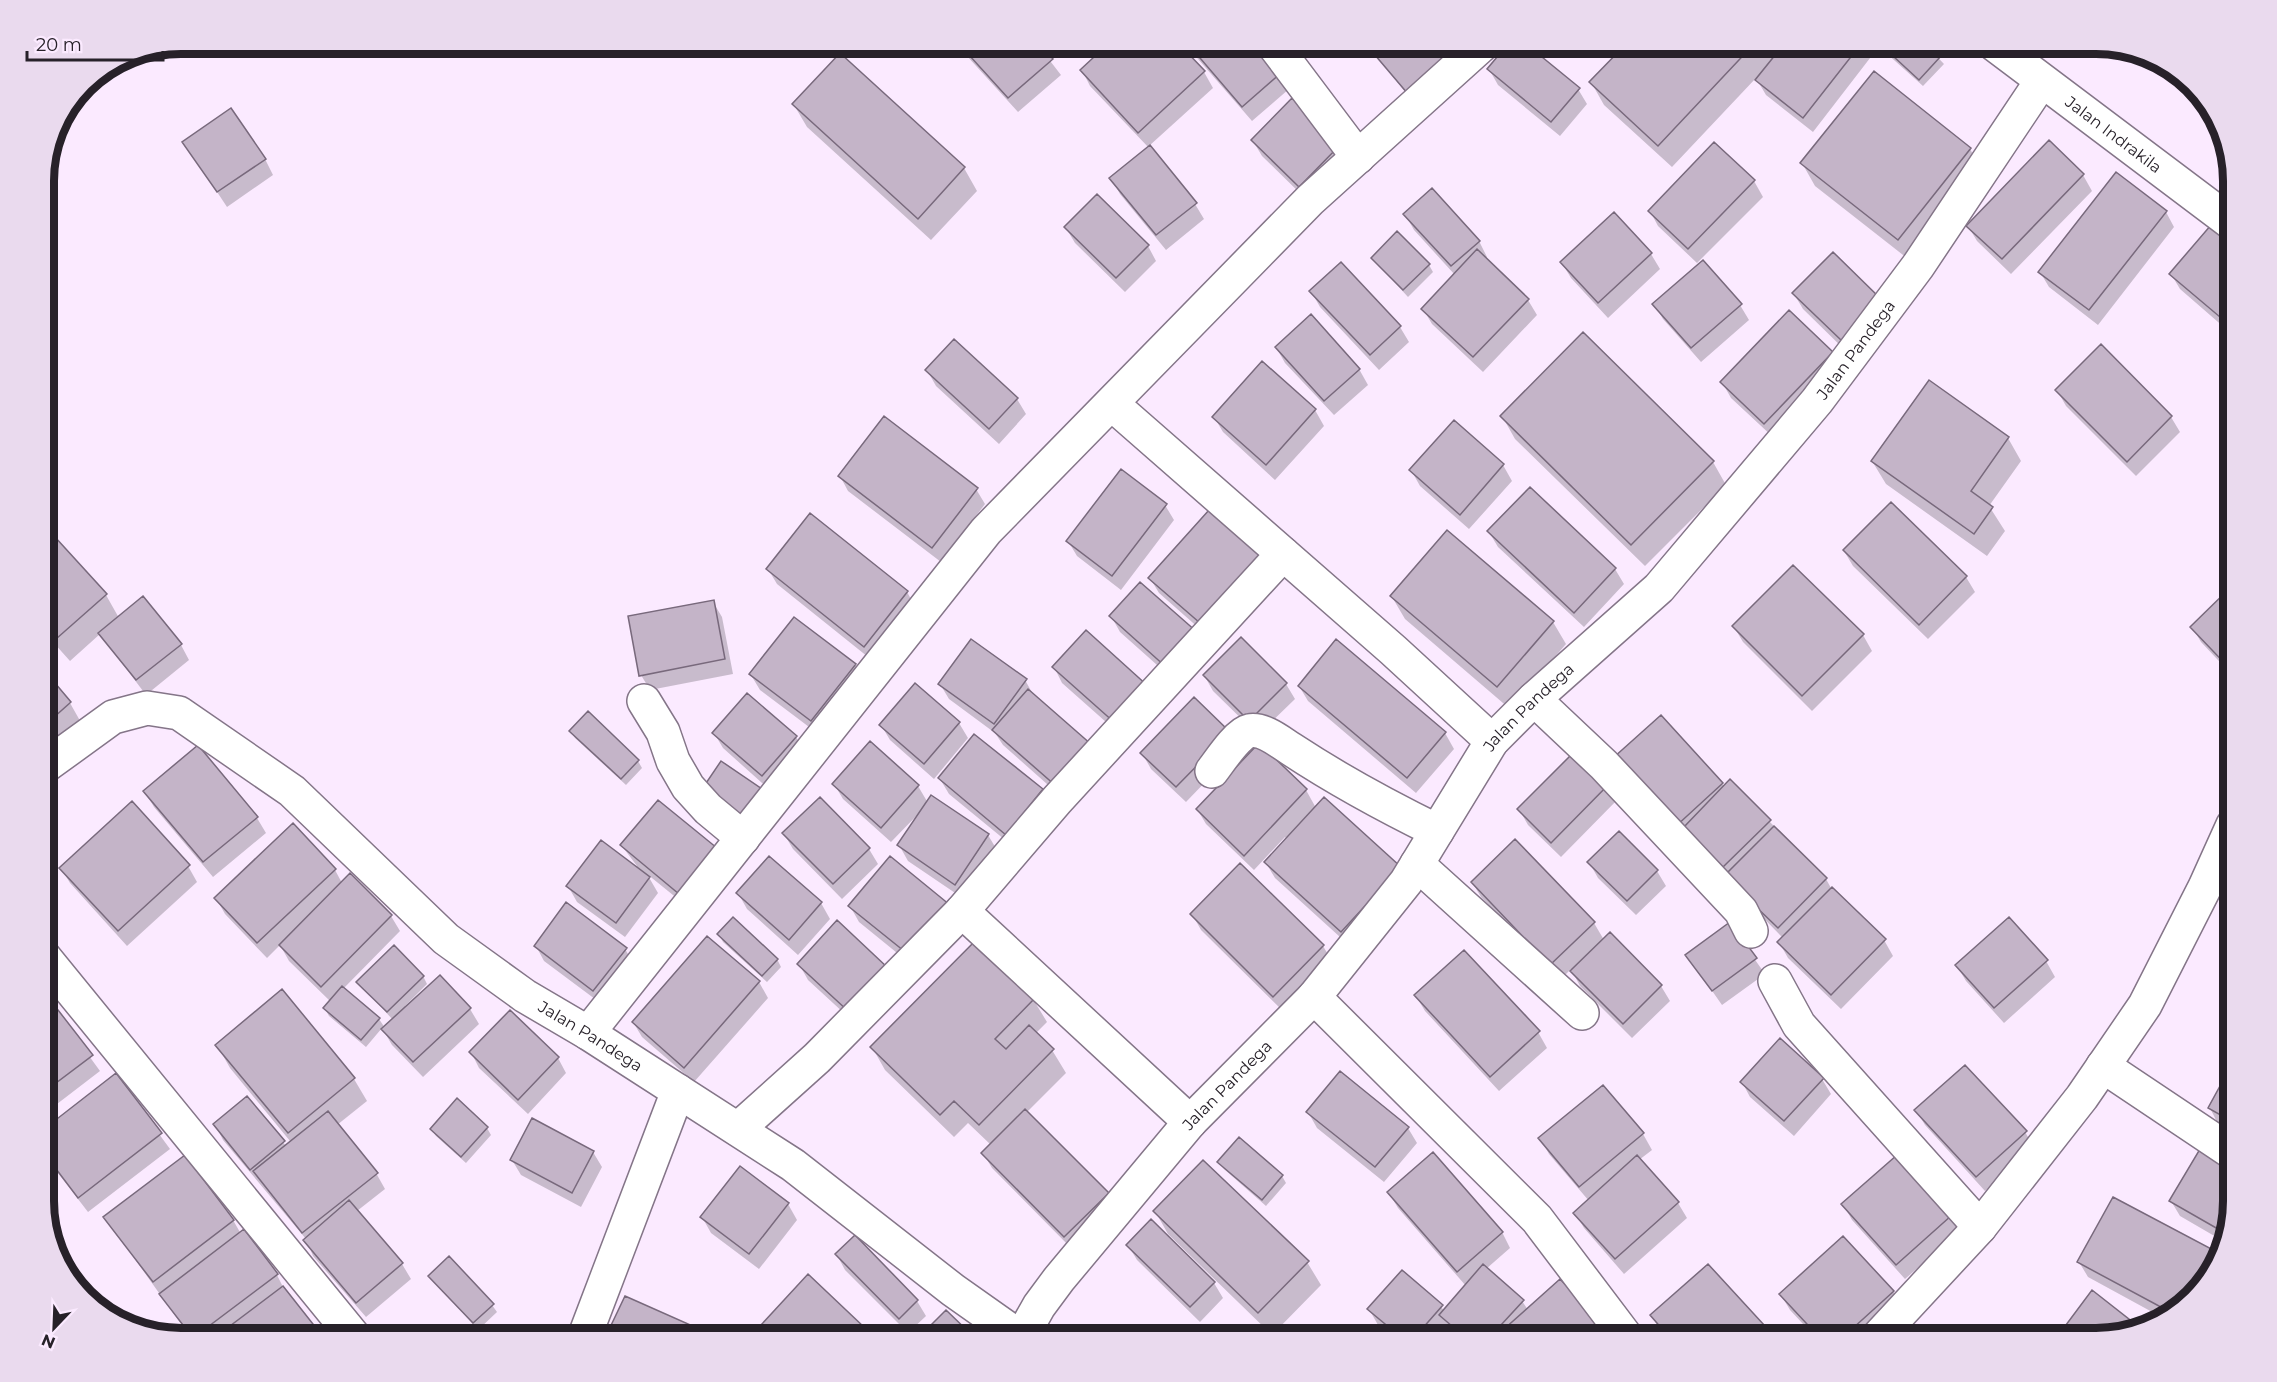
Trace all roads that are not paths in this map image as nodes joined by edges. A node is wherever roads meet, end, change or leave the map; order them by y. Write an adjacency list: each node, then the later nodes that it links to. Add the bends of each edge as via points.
1 (1281, 54): 5 (street)
2 (1472, 54): 5 (street)
3 (2007, 54): 4 (street, Jalan Indrakila)
4 (2042, 82): 6 (street, Jalan Indrakila); 9 (street, Jalan Pandega, via 1918,266 1816,401 1659,588)
5 (1358, 157): 7 (street, via 1310,200)
6 (2223, 217)
7 (1112, 404): 8 (street); 15 (street, via 986,531)
8 (1283, 554): 11 (street); 18 (street, via 1057,800)
9 (1534, 699): 11 (street, Jalan Pandega); 19 (street, via 1604,765 1733,902)
10 (644, 701): 15 (street, via 688,787)
11 (1492, 741): 14 (street, Jalan Pandega)
12 (54, 760): 24 (street, Jalan Pandega, via 113,717 147,708 179,713 292,791 446,939 525,996)
13 (1212, 771): 14 (street, via 1239,737 1247,731 1257,731)
14 (1437, 831): 17 (street, Jalan Pandega)
15 (743, 838): 24 (street)
16 (2223, 847): 25 (street, via 2145,1005)
17 (1417, 864): 22 (street, Jalan Pandega); 23 (street)
18 (962, 911): 27 (street); 28 (street, via 817,1058)
19 (1752, 931)
20 (54, 969): 31 (street)
21 (1775, 981): 30 (street, via 1799,1025)
22 (1314, 997): 27 (street, Jalan Pandega); 35 (street, via 1537,1219)
23 (1582, 1013)
24 (588, 1033): 26 (street, Jalan Pandega)
25 (2103, 1066): 29 (street); 30 (street)
26 (678, 1091): 28 (street, Jalan Pandega); 32 (street)
27 (1190, 1122): 34 (street, Jalan Pandega, via 1059,1279)
28 (738, 1129): 33 (street, Jalan Pandega, via 793,1165)
29 (2223, 1146)
30 (1980, 1227): 36 (street)
31 (347, 1328)
32 (588, 1328)
33 (1007, 1328)
34 (1027, 1328)
35 (1619, 1328)
36 (1886, 1328)

